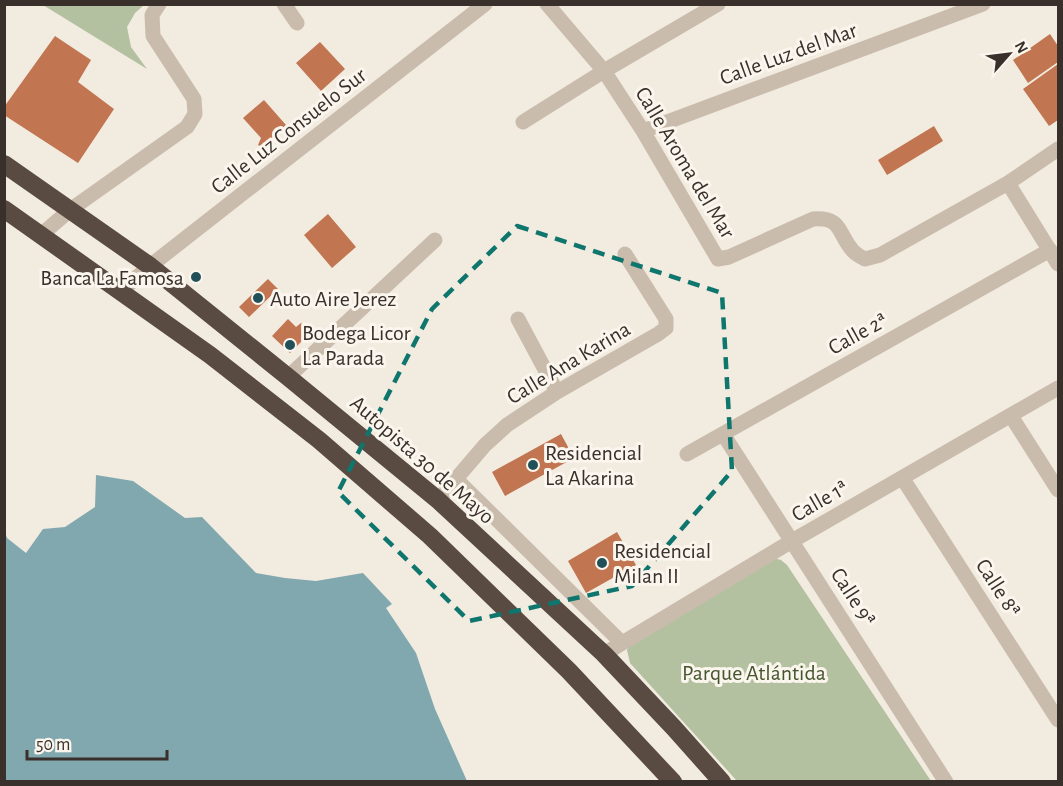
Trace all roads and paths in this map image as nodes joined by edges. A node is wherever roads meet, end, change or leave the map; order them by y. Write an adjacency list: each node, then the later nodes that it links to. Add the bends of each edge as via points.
1 (159, 4): 15 (street, via 152,15 153,36 194,99 195,114 187,127)
2 (284, 4): 7 (street)
3 (485, 4): 21 (street, Calle Luz Consuelo Sur)
4 (547, 4): 8 (street, Calle Aroma del Mar)
5 (718, 4): 8 (street)
6 (983, 4): 10 (street, Calle Luz del Mar)
7 (297, 23)
8 (604, 71): 9 (street); 10 (street, Calle Aroma del Mar)
9 (523, 122)
10 (643, 131): 13 (street, Calle Aroma del Mar, via 718,259 729,258 813,219 825,218 836,224 853,251 865,259 880,255)
11 (1059, 149): 13 (street, Calle Aroma del Mar)
12 (4, 164): 15 (highway, Autopista 30 de Mayo)
13 (1008, 183): 18 (street)
14 (4, 209): 16 (highway)
15 (70, 210): 16 (street); 21 (highway, Autopista 30 de Mayo)
16 (41, 235): 22 (highway)
17 (435, 240): 24 (street)
18 (1050, 250): 20 (street); 28 (street, Calle 2ª)
19 (625, 254): 26 (street, Calle Ana Karina, via 666,319 666,328)
20 (1059, 264)
21 (150, 266): 22 (street, Calle Luz Consuelo Sur); 24 (highway, Autopista 30 de Mayo)
22 (121, 291): 38 (highway, via 319,440 430,536 569,671)
23 (518, 319): 26 (street)
24 (288, 377): 33 (highway, Autopista 30 de Mayo)
25 (1059, 388): 27 (street, Calle 1ª)
26 (557, 392): 31 (street, Calle Ana Karina, via 507,425)
27 (1011, 416): 30 (street, Calle 1ª); 32 (street)
28 (723, 434): 29 (street, Calle 2ª); 34 (street, Calle 9ª)
29 (687, 454)
30 (903, 478): 34 (street, Calle 1ª); 37 (street, Calle 8ª)
31 (456, 479): 33 (street, Calle Ana Karina); 35 (street)
32 (1059, 489)
33 (438, 500): 36 (highway, Autopista 30 de Mayo)
34 (792, 541): 35 (street, Calle 1ª); 40 (street, Calle 9ª)
35 (622, 643): 36 (street, Calle 1ª)
36 (604, 654): 39 (highway, Autopista 30 de Mayo)
37 (1059, 720)
38 (673, 782)
39 (722, 782)
40 (946, 782)

